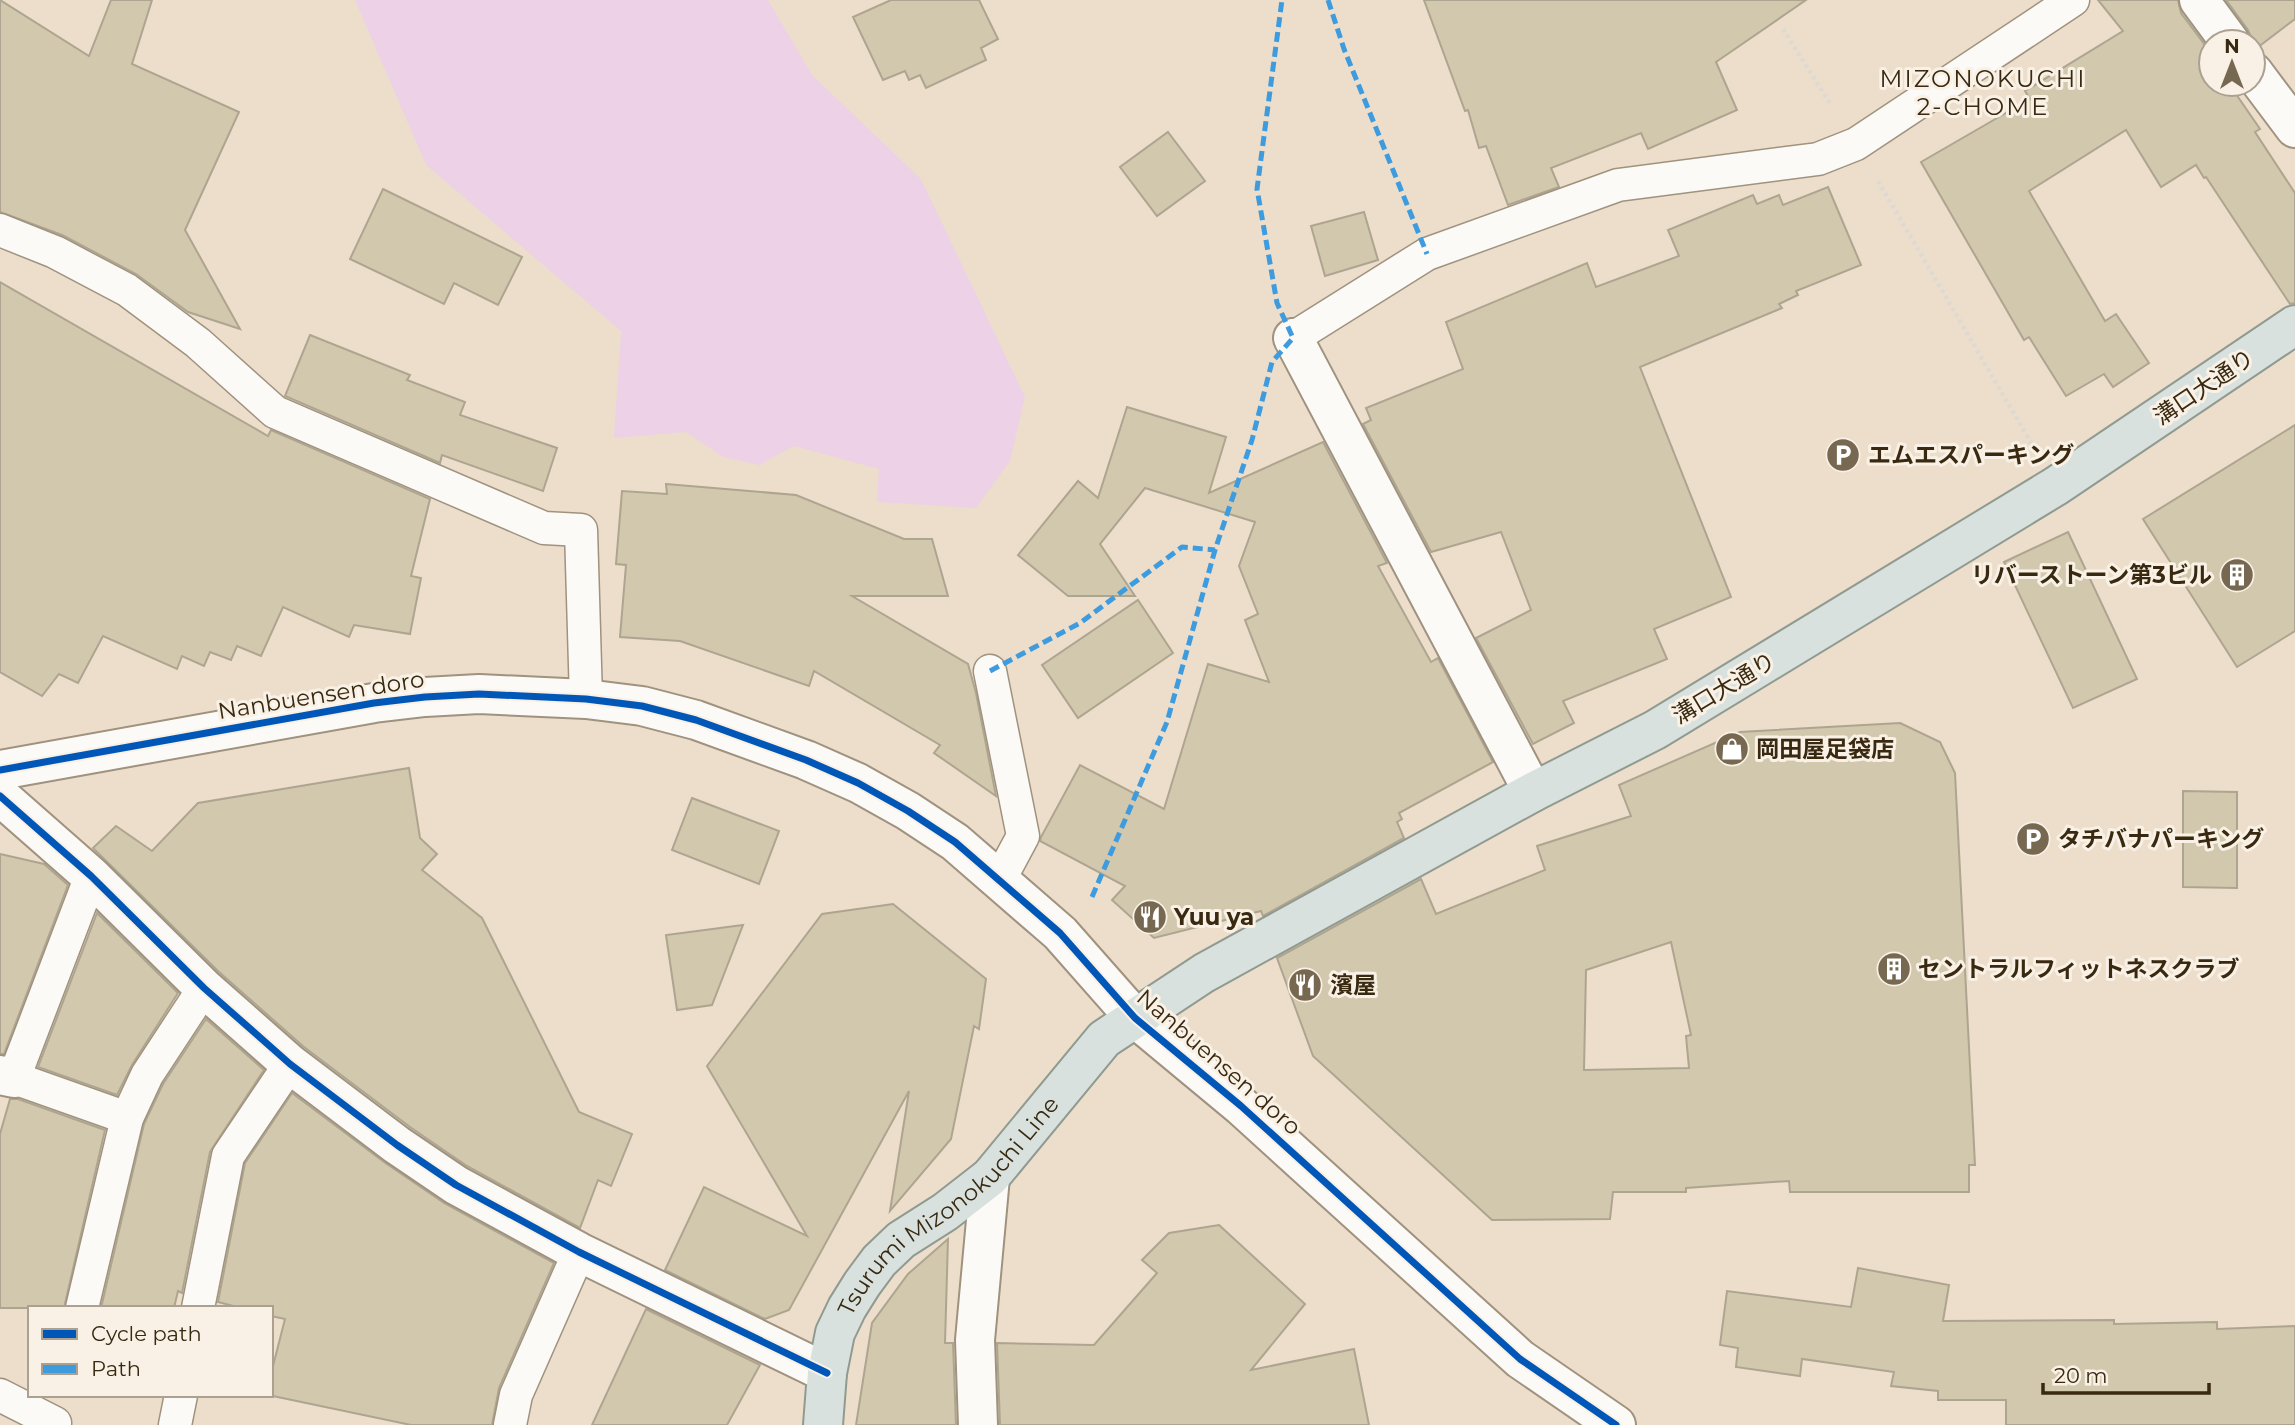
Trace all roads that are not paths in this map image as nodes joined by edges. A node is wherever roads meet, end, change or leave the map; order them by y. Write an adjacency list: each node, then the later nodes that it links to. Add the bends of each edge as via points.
1 (2073, 0): 8 (lane, via 1856,144 1818,159 1618,185 1427,254)
2 (2199, 0): 3 (street)
3 (2220, 28)
4 (2267, 91): 5 (street)
5 (2295, 128)
6 (0, 230): 10 (lane, via 55,252 127,290 198,343 275,412 544,528 581,530)
7 (2295, 326): 12 (main road, 溝口大通り, via 2056,486 1654,730)
8 (1293, 338): 12 (street)
9 (990, 671): 14 (lane, via 1023,836)
10 (586, 699): 11 (street, Nanbuensen doro, via 479,694 374,703); 14 (street, Nanbuensen doro, via 642,706 696,720 806,760 908,811)
11 (5, 770): 13 (street)
12 (1533, 792): 16 (main road, 溝口大通り, via 1204,973)
13 (91, 876): 15 (street); 18 (lane)
14 (1000, 879): 16 (street, Nanbuensen doro, via 1060,933)
15 (204, 988): 17 (street); 19 (lane, via 147,1074)
16 (1135, 1018): 20 (main road, Tsurumi Mizonokuchi Line, via 1104,1039); 24 (street, Nanbuensen doro, via 1241,1106)
17 (290, 1063): 21 (street, via 456,1185); 23 (lane, via 228,1156)
18 (7, 1077): 19 (lane)
19 (127, 1118): 22 (lane)
20 (990, 1177): 25 (main road, Tsurumi Mizonokuchi Line, via 879,1261 835,1333); 32 (street, via 975,1340)
21 (579, 1252): 25 (street); 30 (lane, via 516,1395)
22 (82, 1306)
23 (198, 1306)
24 (1520, 1359): 33 (street, Nanbuensen doro); 34 (street, Nanbuensen doro)
25 (827, 1373): 31 (main road, Tsurumi Mizonokuchi Line)
26 (0, 1395): 28 (lane)
27 (181, 1397): 29 (lane)
28 (57, 1414)
29 (175, 1425)
30 (510, 1425)
31 (823, 1425)
32 (978, 1425)
33 (1571, 1425)
34 (1616, 1425)

